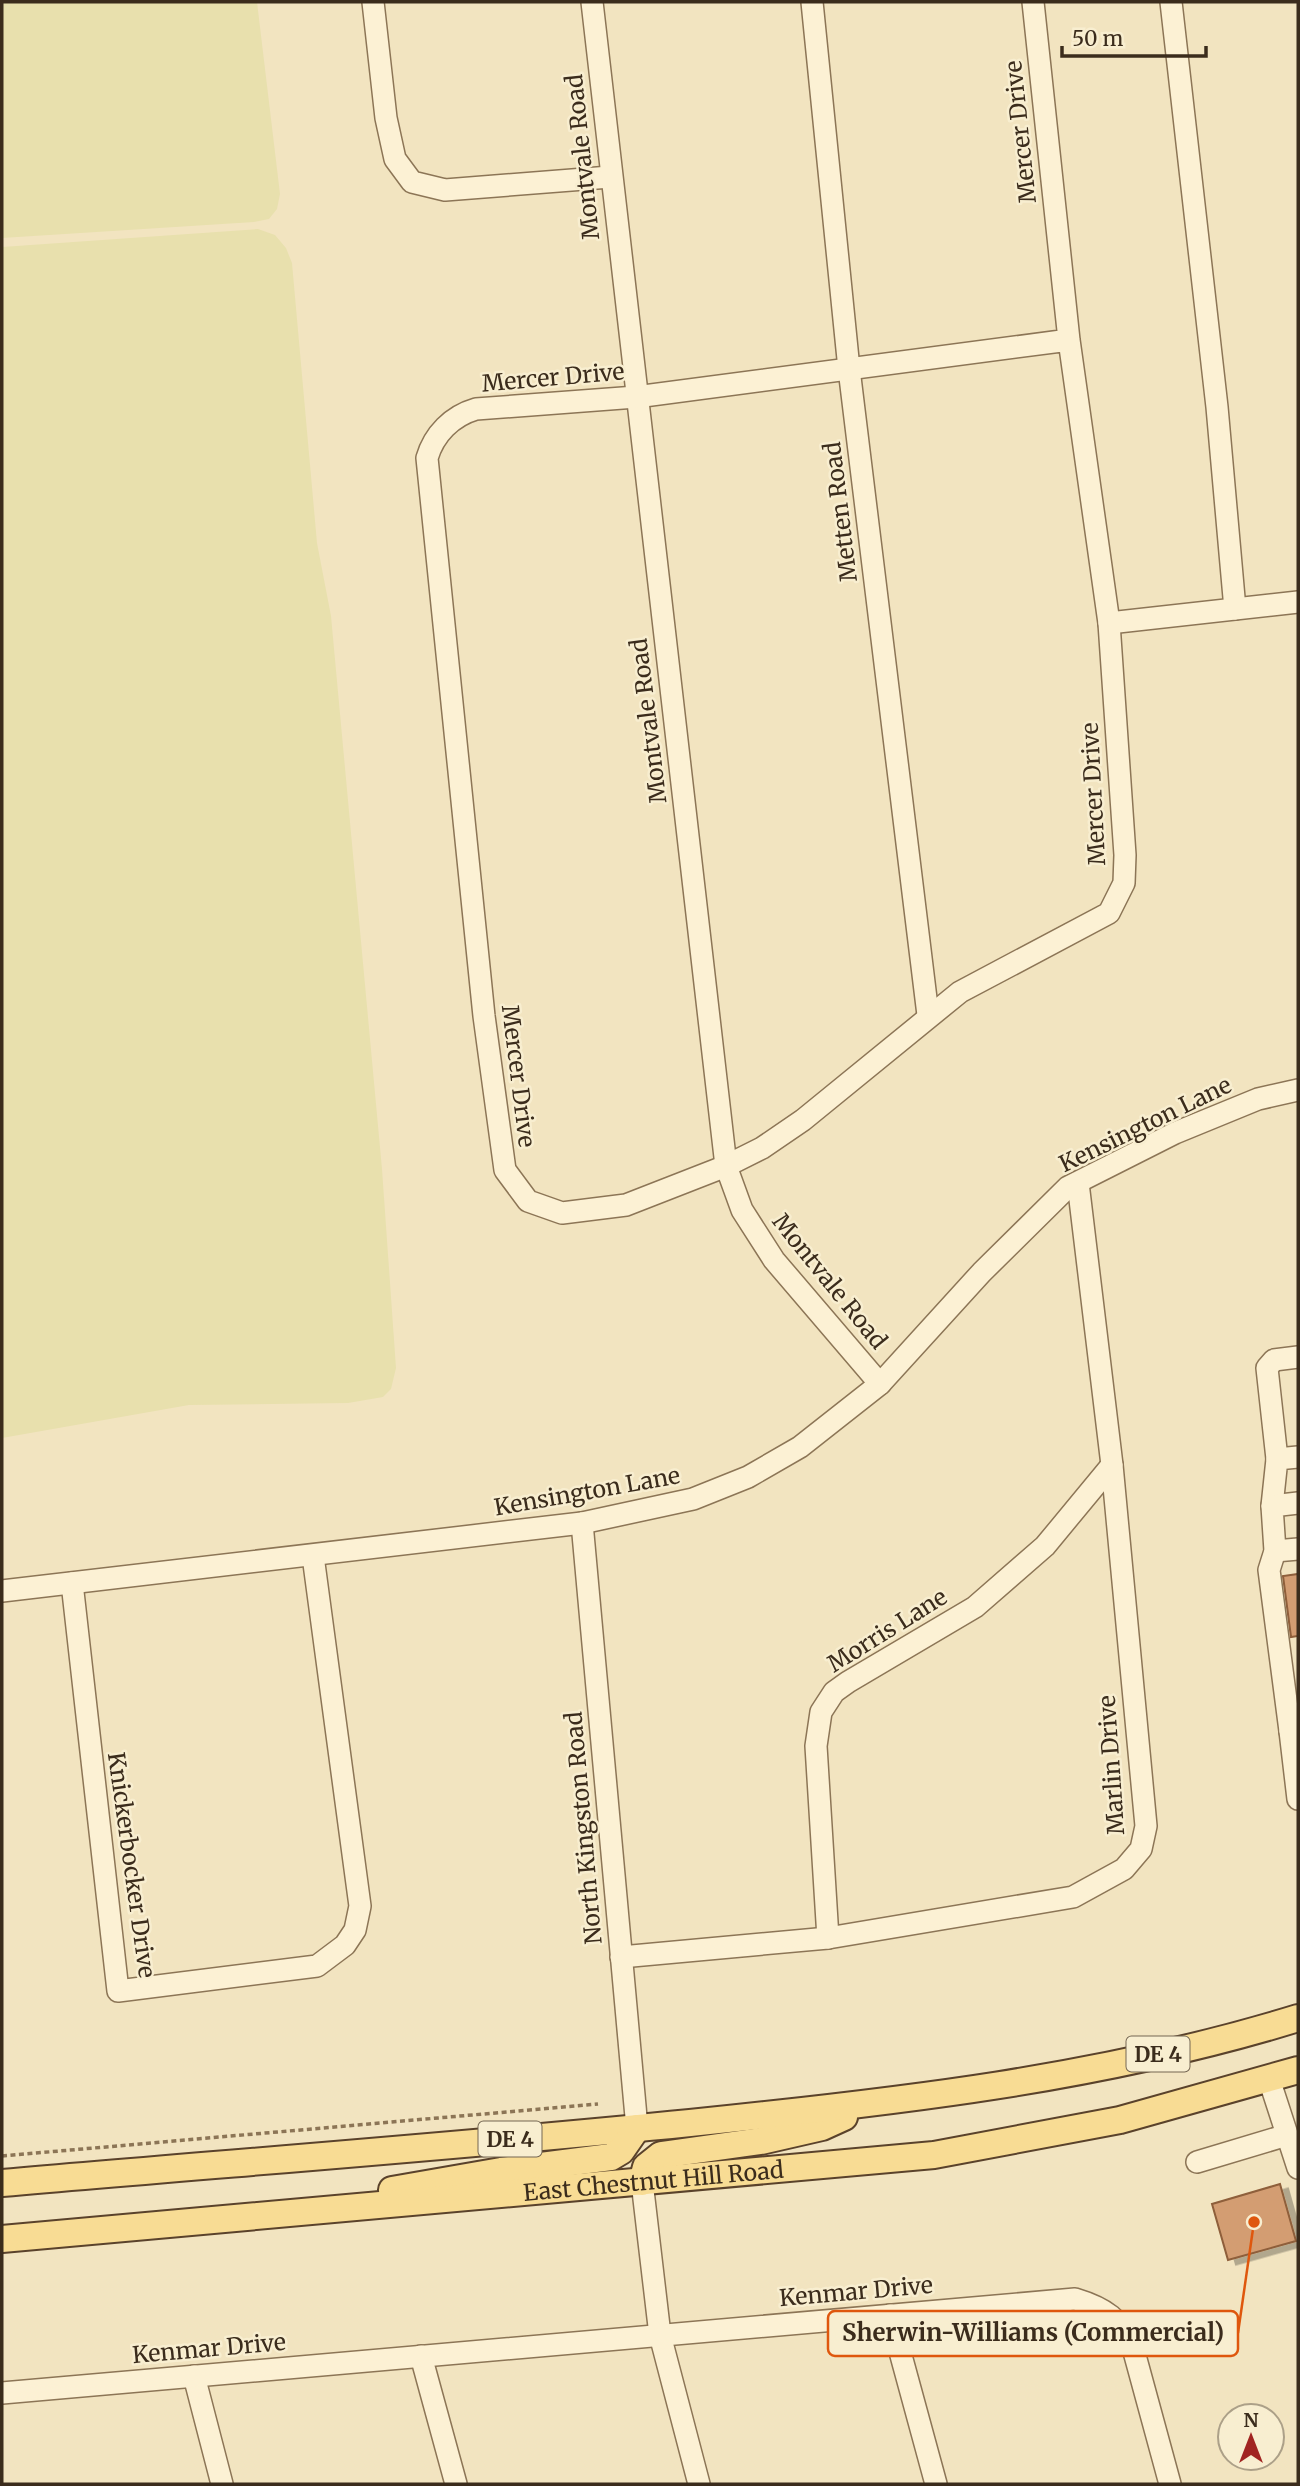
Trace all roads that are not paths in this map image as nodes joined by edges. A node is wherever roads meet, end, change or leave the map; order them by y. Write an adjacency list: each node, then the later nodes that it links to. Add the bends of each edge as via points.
1 (373, 2): 6 (street, via 386,118 395,159 412,182 445,190)
2 (592, 2): 6 (street, Montvale Road)
3 (813, 2): 8 (street, Metten Road)
4 (1033, 2): 7 (street, Mercer Drive)
5 (1171, 2): 11 (street)
6 (610, 177): 9 (street, Montvale Road)
7 (1069, 340): 8 (street, Mercer Drive); 12 (street, Mercer Drive)
8 (849, 369): 9 (street, Mercer Drive); 13 (street, Metten Road)
9 (636, 397): 15 (street, Montvale Road); 15 (street, Mercer Drive, via 462,413 432,443 427,458 484,1016 505,1170 528,1201 562,1213 626,1205)
10 (1298, 602): 11 (street)
11 (1235, 609): 12 (street)
12 (1109, 623): 13 (street, Mercer Drive, via 1124,883 1109,913 960,992)
13 (928, 1015): 15 (street, Mercer Drive, via 803,1120)
14 (1298, 1090): 16 (street, Kensington Lane, via 1258,1099 1175,1133)
15 (726, 1166): 18 (street, Montvale Road, via 742,1210 774,1261)
16 (1078, 1183): 18 (street, Kensington Lane, via 982,1272); 21 (street, Marlin Drive)
17 (1298, 1357): 20 (street, via 1274,1360 1268,1368)
18 (880, 1384): 24 (street, Kensington Lane, via 800,1447 748,1477 693,1499)
19 (1298, 1457): 20 (street)
20 (1277, 1459): 23 (street)
21 (1112, 1465): 33 (street, Morris Lane, via 1045,1546 975,1607 848,1682 834,1692 821,1712 816,1746); 33 (street, Marlin Drive, via 1146,1826 1141,1849 1124,1869 1073,1897)
22 (1298, 1503): 23 (street)
23 (1272, 1506): 26 (street)
24 (582, 1523): 27 (street, Kensington Lane); 34 (street, North Kingston Road)
25 (1298, 1549): 26 (street)
26 (1275, 1551): 30 (street, via 1269,1570)
27 (313, 1556): 28 (street, Kensington Lane); 28 (street, Knickerbocker Drive, via 360,1906 355,1930 345,1945 317,1966 118,1991)
28 (72, 1583): 29 (street, Kensington Lane)
29 (2, 1591)
30 (1294, 1727): 31 (street)
31 (1296, 1765): 32 (street)
32 (1298, 1799)
33 (828, 1938): 34 (street, Marlin Drive)
34 (621, 1957): 39 (street, North Kingston Road)
35 (1298, 2018): 38 (main road, DE 4, via 1141,2058)
36 (1298, 2070): 37 (main road, East Chestnut Hill Road / DE 4)
37 (1269, 2079): 40 (street); 43 (main road, East Chestnut Hill Road / DE 4, via 1120,2120 934,2155)
38 (874, 2104): 39 (main road, DE 4); 43 (main road, via 822,2127 661,2155 646,2167)
39 (637, 2129): 44 (main road, DE 4); 45 (main road, via 611,2157 418,2184)
40 (1287, 2135): 41 (street); 42 (street)
41 (1198, 2162)
42 (1298, 2168)
43 (642, 2182): 45 (main road, East Chestnut Hill Road / DE 4); 48 (street)
44 (2, 2183)
45 (330, 2209): 46 (main road, East Chestnut Hill Road / DE 4)
46 (2, 2239)
47 (890, 2315): 48 (street, Kenmar Drive); 55 (street); 56 (street, Kenmar Drive, via 1075,2299 1111,2314 1125,2329 1133,2348)
48 (660, 2335): 49 (street, Kenmar Drive); 54 (street)
49 (421, 2356): 50 (street, Kenmar Drive); 53 (street)
50 (194, 2376): 51 (street, Kenmar Drive); 52 (street)
51 (2, 2393)
52 (222, 2484)
53 (456, 2484)
54 (699, 2484)
55 (936, 2484)
56 (1170, 2484)

